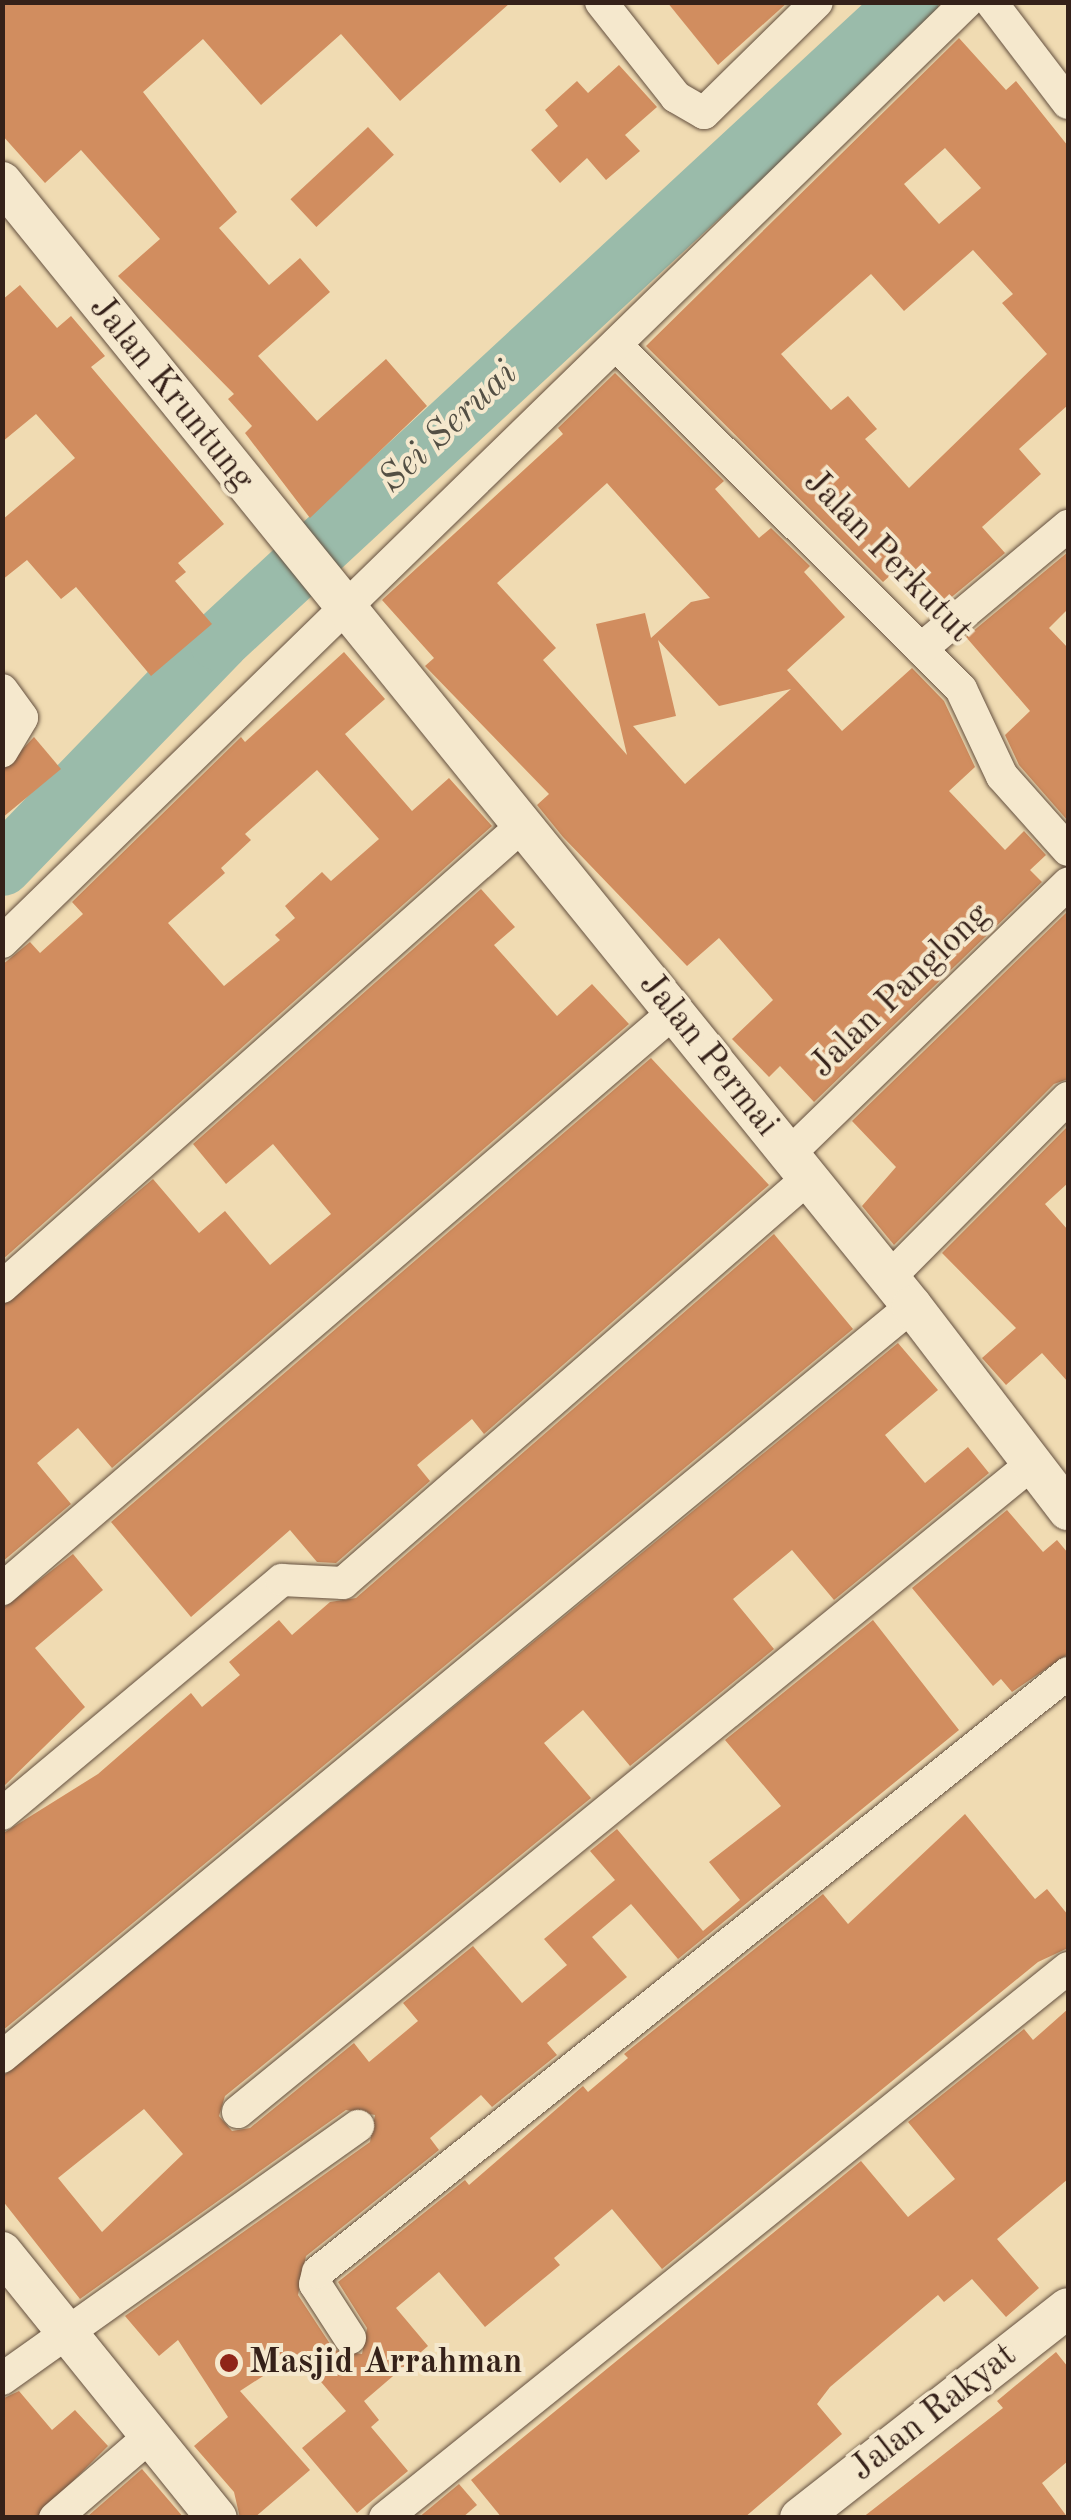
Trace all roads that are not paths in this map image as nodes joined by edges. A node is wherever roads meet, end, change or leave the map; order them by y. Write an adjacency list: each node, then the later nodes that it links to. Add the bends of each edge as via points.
1 (601, 2): 2 (street, via 676,97 704,113)
2 (817, 2)
3 (967, 2): 7 (street)
4 (991, 2): 5 (street)
5 (1068, 103)
6 (2, 182): 9 (street, Jalan Kruntung)
7 (616, 344): 9 (street); 10 (street, Jalan Perkutut)
8 (1068, 526): 10 (street)
9 (342, 602): 13 (street, Jalan Permai); 16 (street)
10 (921, 649): 14 (street, Jalan Perkutut, via 977,713 1002,776)
11 (2, 690): 12 (street, via 22,718)
12 (2, 751)
13 (522, 826): 17 (street, Jalan Permai); 20 (street)
14 (1068, 850)
15 (1068, 884): 19 (street, Jalan Panglong)
16 (2, 942)
17 (674, 1012): 19 (street, Jalan Permai); 24 (street)
18 (1068, 1098): 21 (street)
19 (798, 1167): 21 (street, Jalan Permai); 26 (street, Jalan Panglong, via 343,1583 282,1580)
20 (2, 1287)
21 (900, 1292): 22 (street, Jalan Permai); 28 (street)
22 (1032, 1463): 23 (street, Jalan Permai); 29 (street)
23 (1068, 1510)
24 (2, 1589)
25 (1068, 1673): 34 (street, via 318,2272 315,2284)
26 (2, 1814)
27 (1068, 1968): 39 (street)
28 (2, 2057)
29 (238, 2112)
30 (358, 2126): 33 (street)
31 (2, 2252): 33 (street)
32 (1068, 2308): 40 (street, Jalan Rakyat)
33 (64, 2328): 35 (street); 36 (street)
34 (350, 2338)
35 (2, 2378)
36 (150, 2434): 37 (street); 38 (street)
37 (211, 2515)
38 (55, 2518)
39 (385, 2518)
40 (800, 2518)

